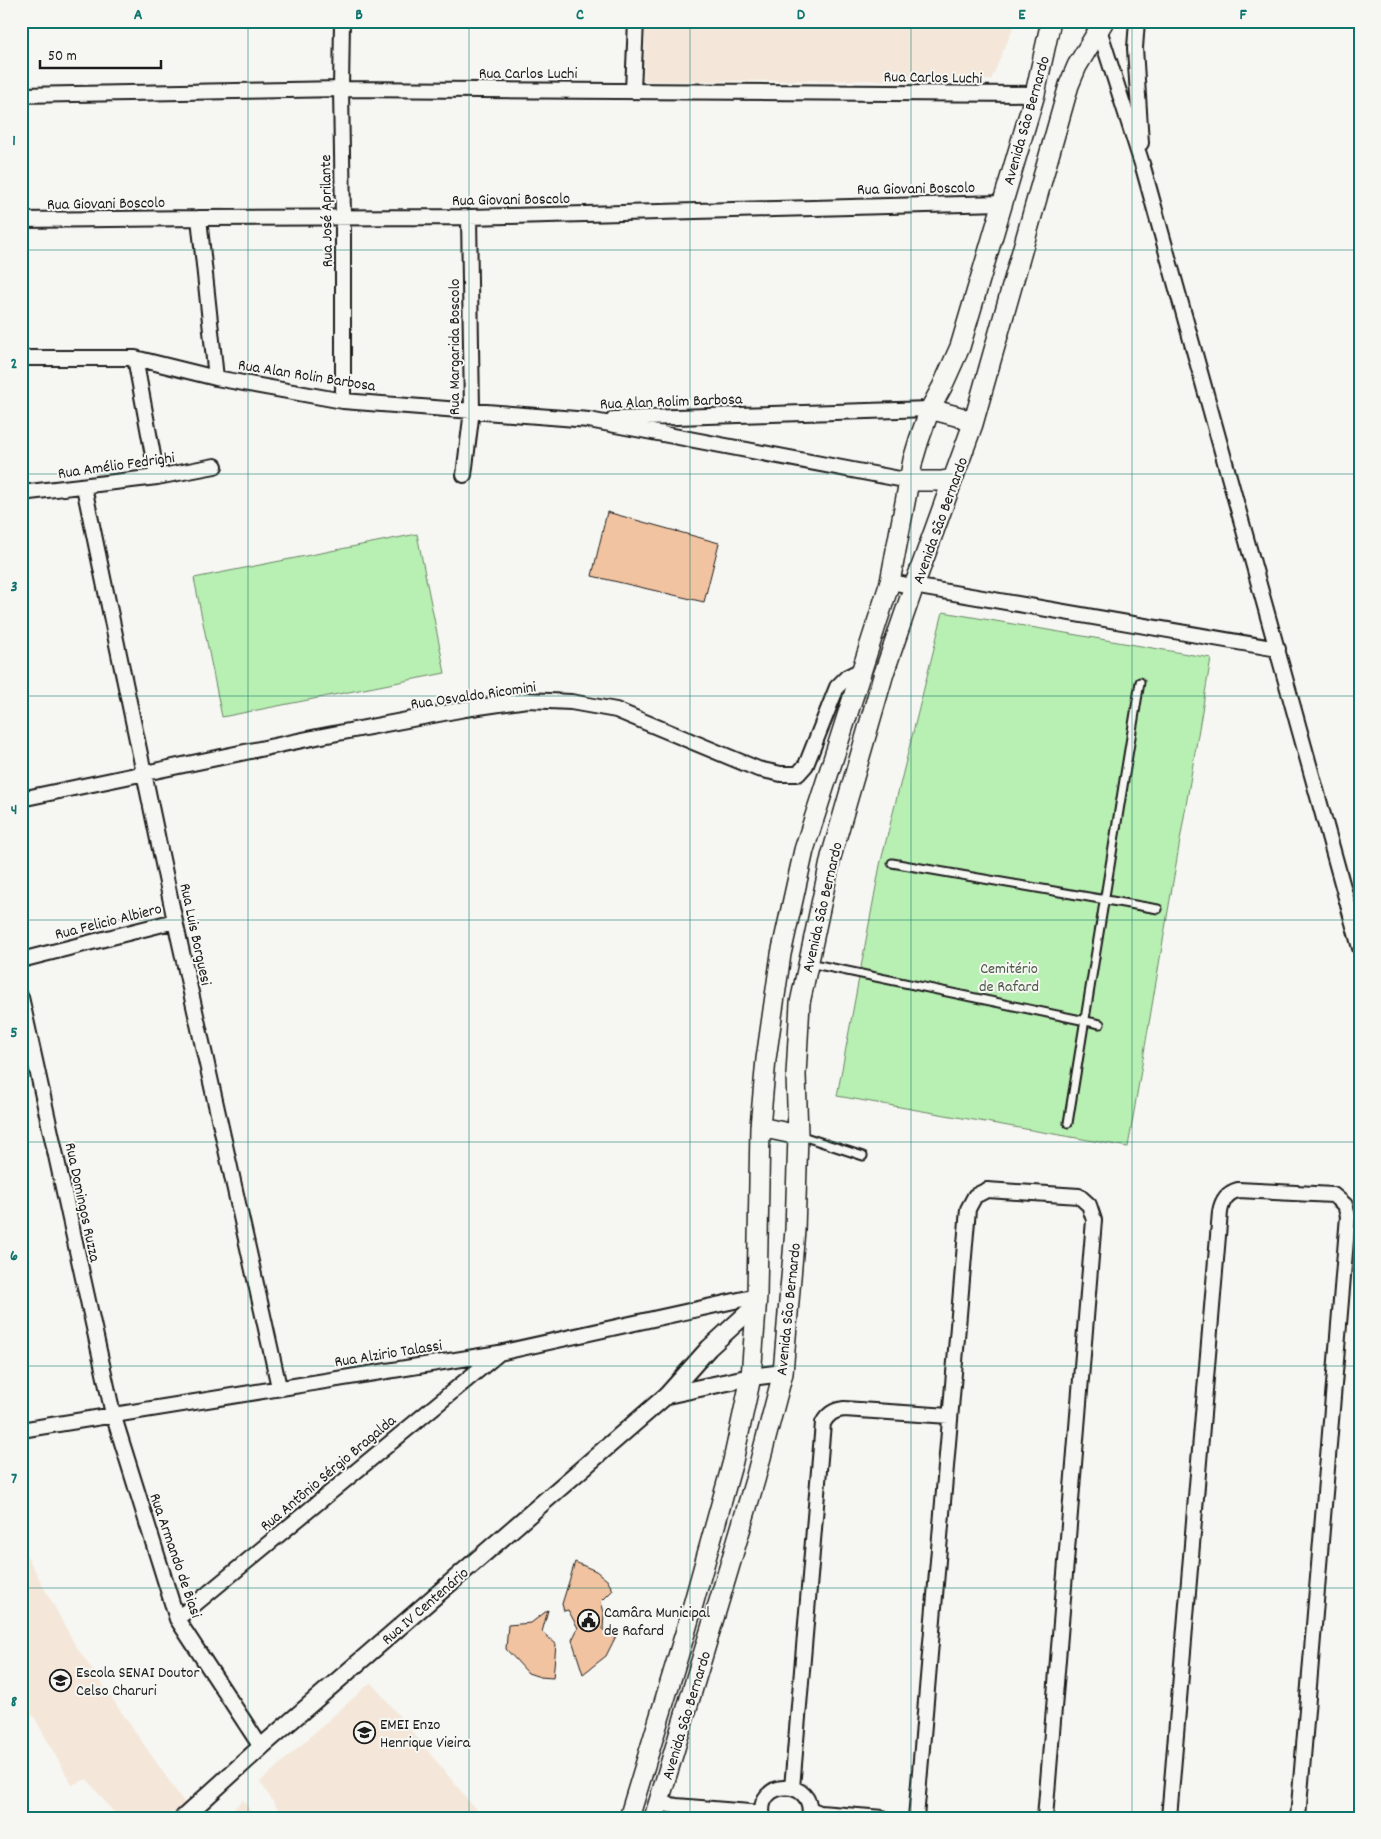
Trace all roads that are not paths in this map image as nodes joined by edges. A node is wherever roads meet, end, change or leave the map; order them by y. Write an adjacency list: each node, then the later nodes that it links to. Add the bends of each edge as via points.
1 (342, 21): 6 (street, Rua José Aprilante)
2 (636, 21): 7 (street)
3 (1051, 21): 8 (main road, Avenida São Bernardo)
4 (1137, 21): 10 (street, via 1135,48)
5 (1100, 24): 10 (street); 23 (main road, Avenida São Bernardo, via 1069,85)
6 (341, 89): 7 (street, Rua Carlos Luchi); 9 (street, Rua Carlos Luchi); 14 (street, Rua José Aprilante)
7 (633, 90): 8 (street, Rua Carlos Luchi)
8 (1035, 94): 11 (main road, Avenida São Bernardo)
9 (21, 95)
10 (1143, 167): 33 (street)
11 (1002, 203): 12 (street, Rua Giovani Boscolo); 20 (main road, Avenida São Bernardo, via 960,346)
12 (469, 217): 14 (street, Rua Giovani Boscolo); 21 (street, Rua Margarida Boscolo)
13 (199, 218): 14 (street, Rua Giovani Boscolo); 15 (street, Rua Giovani Boscolo); 18 (street)
14 (343, 218): 19 (street, Rua José Aprilante)
15 (21, 220)
16 (21, 358): 17 (street, Rua Alan Rolin Barbosa)
17 (135, 358): 18 (street, Rua Alan Rolin Barbosa); 26 (street)
18 (216, 378): 19 (street, Rua Alan Rolin Barbosa)
19 (344, 401): 21 (street, Rua Alan Rolin Barbosa)
20 (930, 409): 22 (street, Rua Alan Rolim Barbosa); 23 (main road); 28 (main road, Avenida São Bernardo)
21 (472, 410): 22 (street, Rua Alan Rolin Barbosa); 25 (street, Rua Margarida Boscolo)
22 (589, 420): 28 (street, Rua Alan Rolim Barbosa)
23 (973, 424): 27 (main road, Avenida São Bernardo)
24 (215, 466): 26 (street, Rua Amélio Fedrighi)
25 (464, 475)
26 (157, 477): 29 (street, Rua Amélio Fedrighi)
27 (953, 480): 28 (main road); 32 (main road, Avenida São Bernardo)
28 (910, 481): 31 (main road, Avenida São Bernardo)
29 (84, 487): 30 (street, Rua Amélio Fedrighi); 36 (street, Rua Luis Borguesi)
30 (21, 494)
31 (890, 582): 32 (street); 34 (main road, Avenida São Bernardo)
32 (914, 586): 33 (street); 39 (main road, Avenida São Bernardo, via 884,673)
33 (1278, 650): 44 (street)
34 (861, 670): 36 (street, Rua Osvaldo Ricomini, via 846,677 837,687 806,765 798,774 758,769 616,710 571,702 528,700 465,709); 38 (main road, Avenida São Bernardo)
35 (1140, 682): 41 (lane)
36 (145, 772): 37 (street, Rua Osvaldo Ricomini); 43 (street, Rua Luis Borguesi)
37 (21, 799)
38 (804, 850): 39 (main road); 51 (main road, Avenida São Bernardo, via 781,954)
39 (831, 857): 46 (main road, Avenida São Bernardo)
40 (892, 863): 41 (lane)
41 (1104, 899): 42 (lane); 48 (lane)
42 (1158, 909)
43 (175, 921): 45 (street, Rua Felicio Albiero); 58 (street, Rua Luis Borguesi)
44 (1360, 948)
45 (21, 960)
46 (809, 963): 48 (lane); 52 (main road, Avenida São Bernardo, via 800,1012 796,1075)
47 (21, 997): 60 (street, Rua Domingos Ruzza)
48 (1084, 1021): 49 (lane); 50 (lane)
49 (1100, 1024)
50 (1068, 1122)
51 (760, 1127): 52 (main road); 54 (main road, Avenida São Bernardo)
52 (798, 1134): 53 (lane); 56 (main road, Avenida São Bernardo, via 795,1230)
53 (863, 1156)
54 (757, 1300): 55 (street, Rua Alzirio Talassi); 57 (main road, Avenida São Bernardo); 59 (street, Rua IV Centenário)
55 (499, 1353): 58 (street, Rua Alzirio Talassi); 63 (street, Rua Antônio Sérgio Bragalda)
56 (782, 1373): 57 (street, Rua IV Centenário); 66 (main road, Avenida São Bernardo, via 740,1532)
57 (751, 1377): 59 (street, Rua IV Centenário); 68 (main road, Avenida São Bernardo, via 733,1461 686,1630)
58 (279, 1387): 60 (street, Rua Alzirio Talassi)
59 (667, 1395): 64 (street, Rua IV Centenário)
60 (113, 1414): 62 (street, Rua Alzirio Talassi); 63 (street, Rua Armando de Biasi)
61 (949, 1416): 65 (street, via 844,1409 833,1412 823,1423); 72 (street); 73 (street, via 970,1202 987,1190 1079,1196 1089,1205 1094,1220)
62 (21, 1430)
63 (177, 1619): 64 (street, Rua Armando de Biasi)
64 (261, 1747): 70 (street, Rua IV Centenário)
65 (792, 1788): 67 (street, via 804,1796); 69 (street, via 770,1792 765,1798)
66 (656, 1810): 68 (main road); 69 (street, via 676,1806)
67 (810, 1813): 71 (street)
68 (628, 1814)
69 (762, 1815)
70 (183, 1818)
71 (883, 1818)
72 (916, 1818)
73 (1045, 1818)
74 (1169, 1818): 75 (street, via 1220,1212 1225,1198 1238,1190 1333,1195 1345,1205 1348,1216)
75 (1298, 1818)

